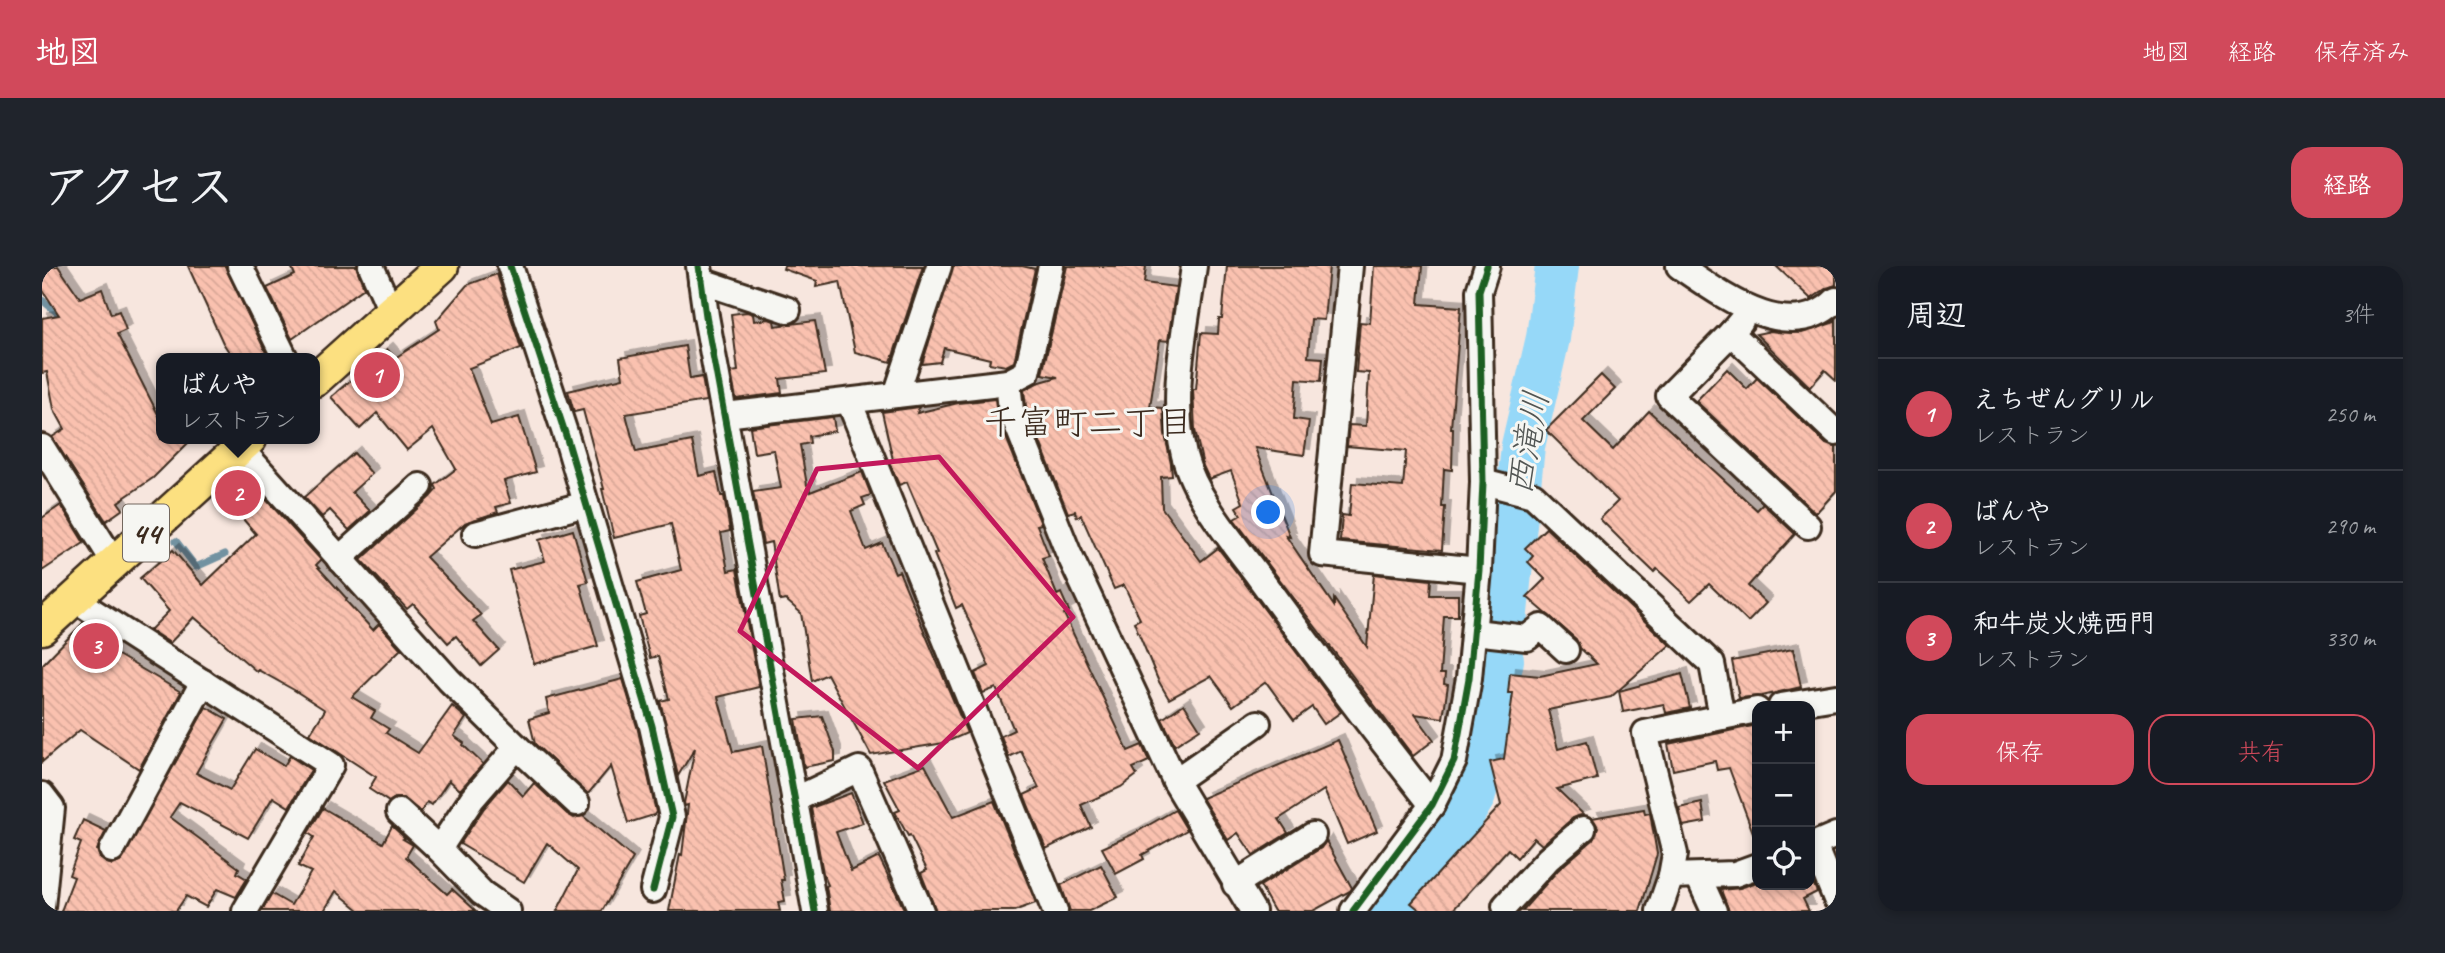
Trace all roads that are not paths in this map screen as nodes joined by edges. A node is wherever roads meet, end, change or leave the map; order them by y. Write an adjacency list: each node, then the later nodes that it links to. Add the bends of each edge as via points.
1 (240, 266): 17 (street)
2 (372, 266): 15 (street)
3 (442, 266): 15 (main road)
4 (510, 266): 29 (street)
5 (939, 266): 20 (street)
6 (1051, 266): 19 (street, via 1027,372)
7 (1194, 266): 50 (street, via 1177,402 1185,458 1198,489 1322,663)
8 (1350, 266): 34 (street, via 1322,554)
9 (1487, 266): 27 (street, via 1479,291)
10 (1679, 266): 13 (street)
11 (700, 274): 14 (street); 22 (street)
12 (1836, 300): 13 (street, via 1811,317 1789,319)
13 (1751, 309): 16 (street)
14 (788, 310)
15 (391, 311): 18 (main road)
16 (1731, 333): 23 (street); 30 (street, via 1670,396)
17 (283, 353)
18 (320, 375)
19 (1008, 382): 20 (street); 46 (street, via 1011,410 1068,552)
20 (896, 396): 21 (street)
21 (849, 401): 22 (street); 69 (street)
22 (725, 415): 48 (street)
23 (1836, 433)
24 (244, 444): 33 (main road, 44)
25 (246, 444): 32 (street)
26 (42, 447): 33 (street)
27 (1483, 482): 34 (street); 43 (street, via 1523,493 1712,664)
28 (420, 486): 32 (street)
29 (586, 504): 31 (street); 61 (street, via 652,726 672,817)
30 (1808, 526)
31 (475, 534)
32 (339, 559): 45 (street)
33 (114, 562): 35 (main road, 44)
34 (1479, 570): 37 (street)
35 (74, 599): 36 (main road, 44); 39 (street)
36 (42, 628)
37 (1474, 632): 38 (street, via 1527,638 1541,626); 50 (street, via 1454,761)
38 (1566, 650)
39 (202, 682): 56 (street); 65 (street, via 331,765)
40 (1836, 696): 41 (street)
41 (1808, 701)
42 (1752, 711): 43 (street)
43 (1721, 717): 58 (street, via 1645,733 1675,854)
44 (1258, 723): 46 (street)
45 (517, 747): 49 (street); 55 (street, via 472,799)
46 (1175, 781): 60 (street)
47 (42, 795): 63 (street, via 52,808)
48 (794, 800): 67 (street); 68 (street, via 859,769)
49 (577, 803)
50 (1432, 805): 71 (street)
51 (399, 812): 55 (street)
52 (1583, 829): 64 (street, via 1548,859)
53 (1314, 835): 60 (street)
54 (1820, 842): 62 (street)
55 (439, 849): 66 (street, via 482,893)
56 (112, 850)
57 (1752, 868): 59 (street, via 1735,874)
58 (1671, 876): 59 (street); 72 (street)
59 (1698, 876): 73 (street)
60 (1235, 884): 70 (street)
61 (653, 890)
62 (1836, 899)
63 (42, 906)
64 (1506, 909)
65 (245, 911)
66 (508, 911)
67 (814, 911)
68 (921, 911)
69 (1055, 911)
70 (1253, 911)
71 (1353, 911)
72 (1659, 911)
73 (1714, 911)

